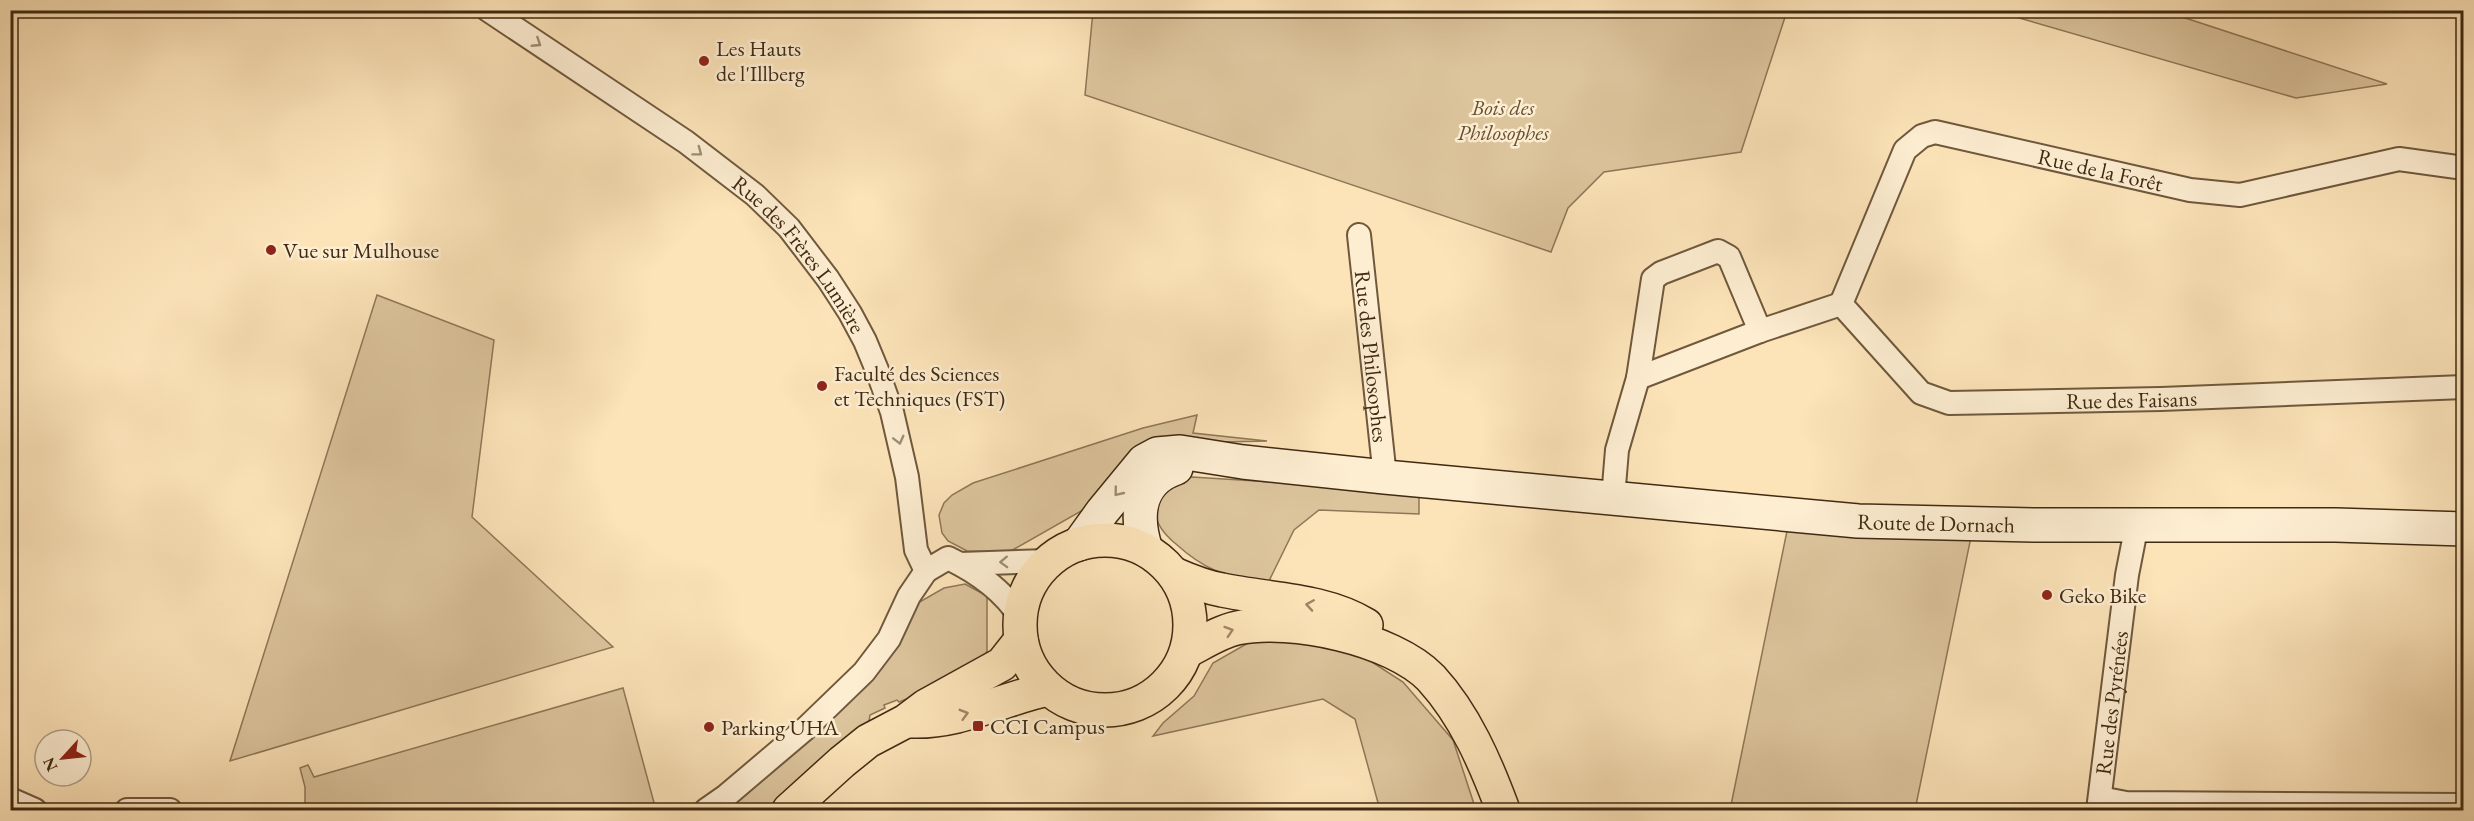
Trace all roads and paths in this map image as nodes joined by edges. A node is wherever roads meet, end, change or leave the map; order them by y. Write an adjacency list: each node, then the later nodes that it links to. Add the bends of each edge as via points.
1 (488, 10): 17 (street, Rue des Frères Lumière, one-way to 17, via 686,142 789,228 850,313 877,370 908,477 916,550)
2 (2463, 168): 4 (street, Rue de la Forêt, via 2399,159 2240,195 2190,190 1935,132 1922,136 1905,150)
3 (1359, 235): 9 (street, Rue des Philosophes)
4 (1841, 304): 5 (street); 7 (street, Rue des Faisans, via 1921,393 1949,403)
5 (1760, 331): 6 (street); 6 (street, via 1729,257 1718,251 1670,269 1653,279)
6 (1638, 378): 10 (street, via 1617,450)
7 (2463, 387)
8 (1243, 462): 9 (main road, Route de Dornach); 13 (main road, one-way to 13, via 1180,452 1157,454 1144,461); 14 (main road, via 1186,465 1154,479 1146,490 1139,516)
9 (1398, 478): 10 (main road, Route de Dornach)
10 (1613, 498): 11 (main road, Route de Dornach, via 1858,521)
11 (2137, 524): 12 (main road, Route de Dornach); 25 (street, Rue des Pyrénées, via 2127,575)
12 (2463, 529)
13 (1079, 544): 14 (main road, via 1113,540); 16 (main road)
14 (1146, 550): 18 (main road)
15 (954, 561): 16 (street, one-way to 15); 17 (street); 19 (street, via 1009,600)
16 (1047, 561): 19 (main road, via 1025,595)
17 (926, 571): 30 (street, via 889,639 864,672 805,729)
18 (1173, 574): 20 (main road, via 1186,598 1190,624); 21 (main road, one-way to 18, via 1378,632 1354,617 1320,606 1206,587)
19 (1021, 629): 22 (main road, via 1026,658); 23 (main road, via 1002,664)
20 (1187, 651): 21 (main road, one-way to 21, via 1236,628 1274,624 1339,634); 22 (main road, via 1164,687 1147,700 1128,707 1094,710 1062,699)
21 (1395, 652): 32 (main road, via 1430,678 1463,722)
22 (1048, 689): 23 (main road, one-way to 22, via 948,718)
23 (906, 721): 31 (main road, via 868,741)
24 (10, 799): 27 (street)
25 (2099, 804): 26 (street)
26 (2463, 805)
27 (35, 810)
28 (127, 810): 29 (street)
29 (170, 810)
30 (706, 810)
31 (789, 810)
32 (1503, 810)

